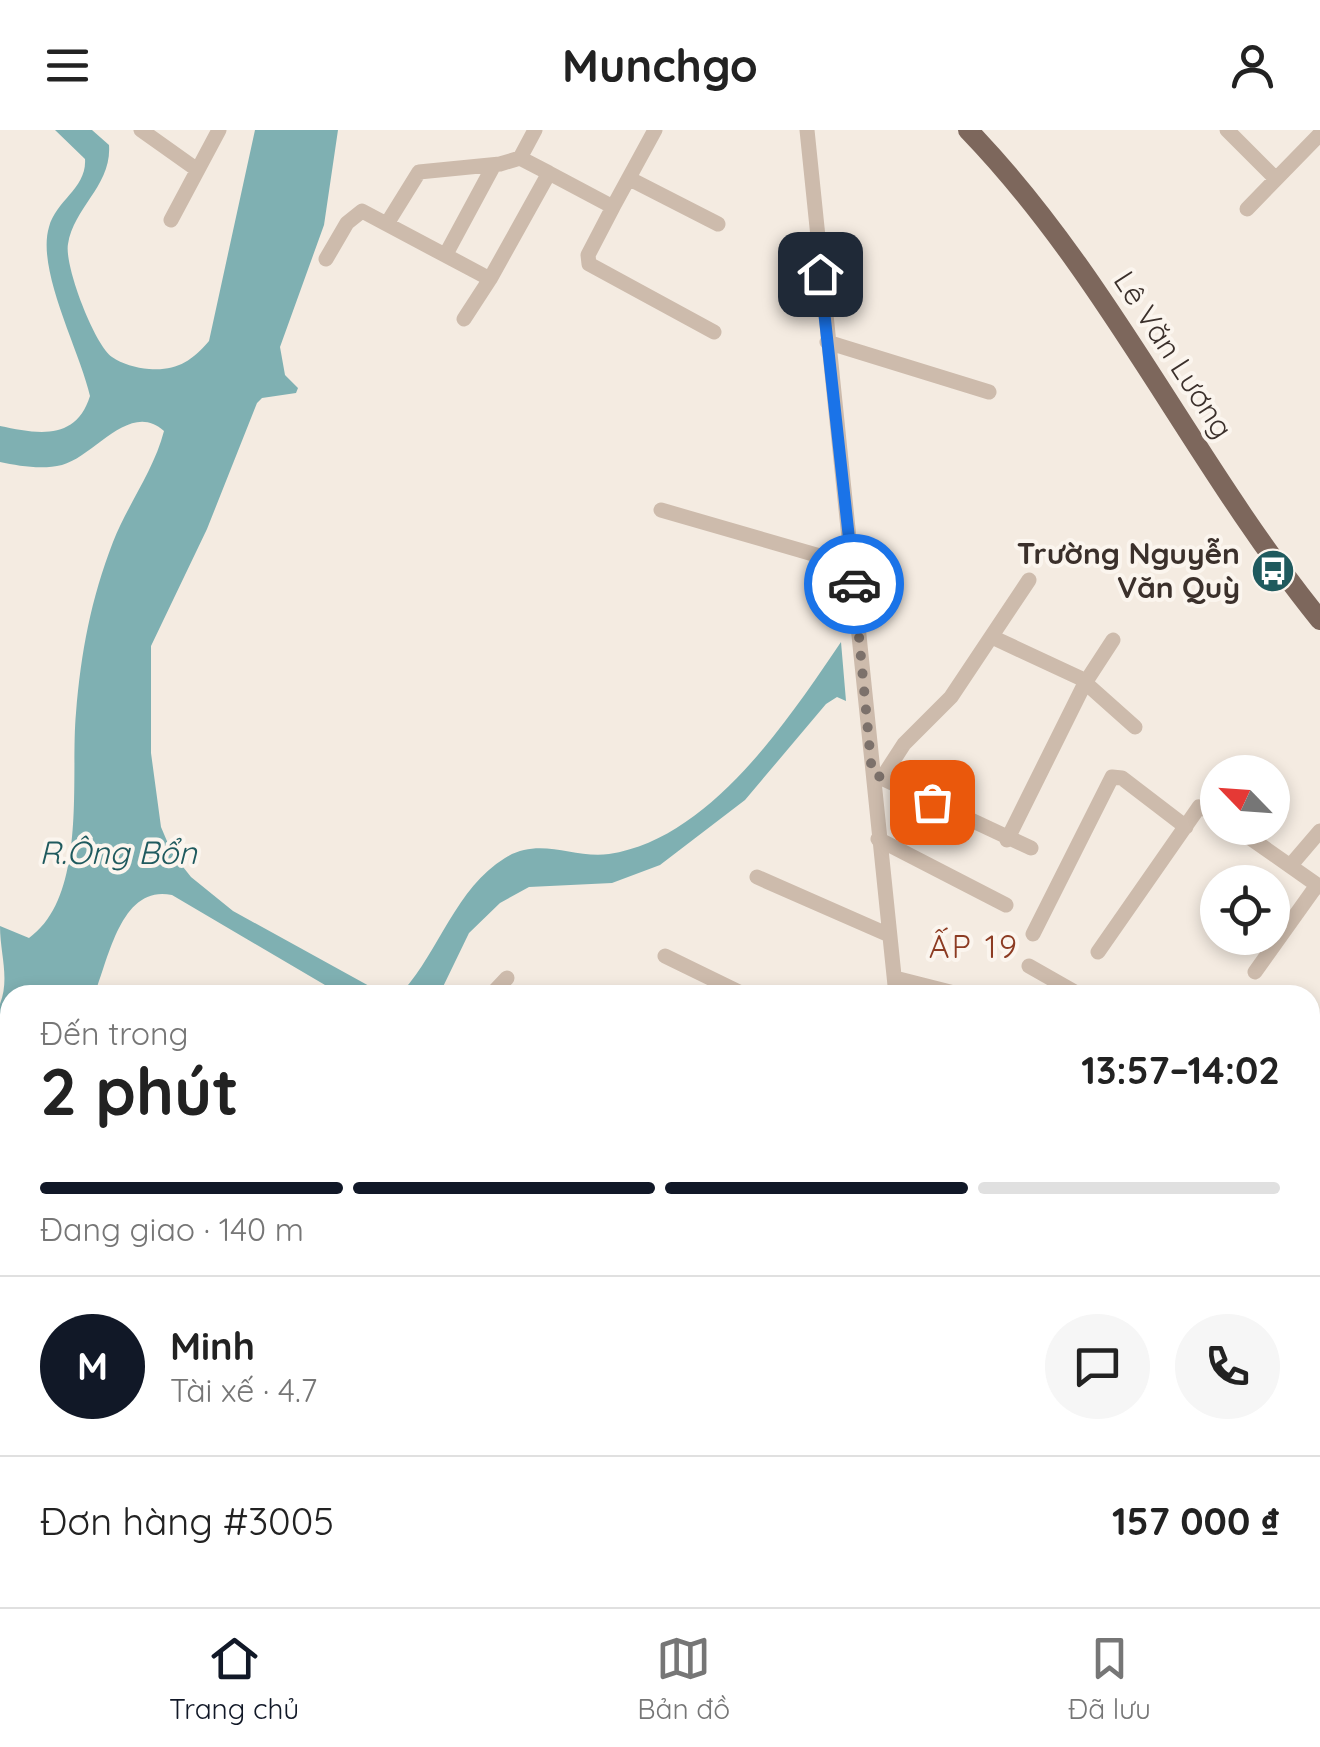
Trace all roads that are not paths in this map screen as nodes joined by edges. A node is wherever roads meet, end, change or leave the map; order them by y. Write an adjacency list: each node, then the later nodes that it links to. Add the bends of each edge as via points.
1 (141, 130): 11 (street)
2 (219, 130): 11 (street)
3 (535, 130): 9 (street)
4 (655, 130): 13 (street)
5 (807, 130): 25 (street)
6 (968, 130): 30 (main road, Lê Văn Lương, via 1056,232)
7 (1227, 130): 14 (street)
8 (1320, 134): 14 (street)
9 (520, 158): 10 (street); 12 (street)
10 (494, 165): 18 (street, via 419,172); 20 (street)
11 (196, 168): 17 (street)
12 (550, 173): 15 (street); 22 (street)
13 (630, 179): 15 (street); 19 (street)
14 (1276, 179): 16 (street)
15 (613, 207): 24 (street, via 589,264)
16 (1247, 209)
17 (170, 220)
18 (388, 222): 20 (street); 21 (street, via 362,211)
19 (718, 224)
20 (446, 254): 22 (street)
21 (326, 259)
22 (490, 279): 23 (street)
23 (464, 319)
24 (714, 332)
25 (827, 342): 26 (street); 28 (street)
26 (989, 392)
27 (661, 510): 28 (street)
28 (851, 564): 35 (street)
29 (1029, 580): 31 (street)
30 (1320, 620)
31 (992, 637): 33 (street); 35 (street, via 951,698)
32 (1114, 640): 33 (street)
33 (1085, 683): 34 (street); 40 (street)
34 (1135, 727)
35 (877, 776): 39 (street); 40 (street)
36 (1200, 807): 37 (street)
37 (1186, 827): 48 (street, via 1112,777); 50 (street)
38 (1320, 830): 44 (street)
39 (878, 838): 47 (street); 49 (street)
40 (1007, 840): 42 (street)
41 (1260, 845): 43 (street)
42 (1031, 848)
43 (1289, 865)
44 (1290, 866): 46 (street)
45 (756, 877): 49 (street)
46 (1318, 886): 53 (street)
47 (1006, 905)
48 (1033, 934)
49 (889, 935): 55 (street)
50 (1098, 952)
51 (664, 956): 57 (street)
52 (1030, 966): 60 (street)
53 (1256, 972)
54 (506, 978): 56 (street)
55 (895, 978): 58 (street); 59 (street)
56 (499, 985)
57 (724, 985)
58 (895, 985)
59 (923, 985)
60 (1063, 985)

